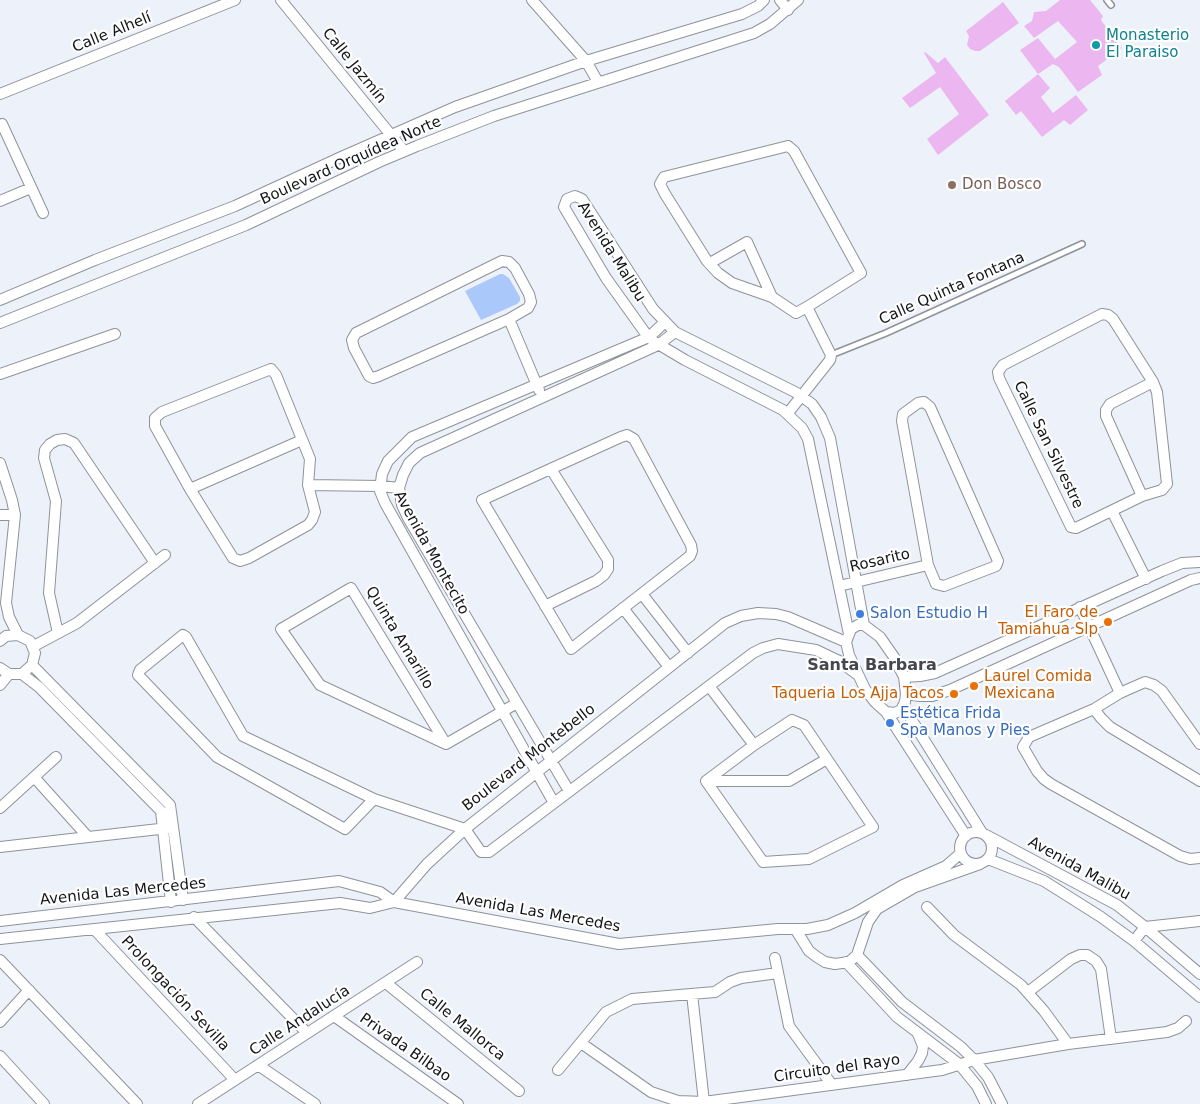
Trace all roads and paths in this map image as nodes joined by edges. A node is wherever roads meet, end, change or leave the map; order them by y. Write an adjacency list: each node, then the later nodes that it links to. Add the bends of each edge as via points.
1 (235, 0): 10 (street, Calle Alhelí)
2 (281, 0): 12 (street, Calle Jazmín)
3 (532, 0): 8 (street)
4 (764, 0): 8 (street, Boulevard Orquídea Norte, via 742,14)
5 (780, 0): 7 (street)
6 (798, 0): 7 (street, Boulevard Orquídea Norte)
7 (788, 10): 9 (street, Boulevard Orquídea Norte, via 754,33)
8 (586, 61): 9 (street); 12 (street, Boulevard Orquídea Norte, via 455,107)
9 (598, 82): 13 (street, Boulevard Orquídea Norte, via 494,116)
10 (0, 94)
11 (2, 124): 14 (street)
12 (390, 135): 13 (street, Calle Jazmín); 20 (street, Boulevard Orquídea Norte, via 236,206)
13 (404, 152): 23 (street, Boulevard Orquídea Norte, via 246,225)
14 (31, 188): 15 (street); 16 (street)
15 (0, 201)
16 (43, 213)
17 (1082, 244): 29 (lane, Calle Quinta Fontana)
18 (710, 263): 19 (street, via 732,283); 19 (street, via 747,242); 21 (street, via 665,194 660,184 664,177 788,146 794,151 861,272)
19 (772, 297): 21 (street, via 796,312)
20 (0, 300)
21 (807, 307): 29 (street)
22 (509, 319): 22 (street, via 373,378 369,376 352,340 362,328 502,260 515,268 531,302 528,308); 32 (street)
23 (0, 322)
24 (665, 322): 25 (street, Avenida Malibu); 27 (street, Avenida Montecito); 27 (street, Avenida Malibu, via 653,309 582,199 575,196 566,200 564,206 606,278)
25 (674, 332): 28 (street, Avenida Montecito); 33 (street, Avenida Malibu)
26 (116, 334): 30 (street)
27 (649, 337): 28 (street, Avenida Malibu); 32 (street, Avenida Montecito)
28 (658, 345): 34 (street, Avenida Montecito); 35 (street, Avenida Malibu)
29 (831, 355): 33 (street)
30 (0, 374)
31 (1153, 382): 43 (street, Calle San Silvestre, via 1157,392 1167,484 1162,490); 43 (street, via 1110,404 1106,410); 44 (street, Calle San Silvestre, via 1113,319 1102,314 1003,365 998,372 1071,528)
32 (537, 385): 34 (street); 40 (street, Avenida Montecito, via 412,437 388,461)
33 (802, 396): 35 (street); 53 (street, Avenida Malibu, via 817,410 830,438)
34 (542, 398): 41 (street, Avenida Montecito, via 420,453 409,463)
35 (788, 413): 54 (street, Avenida Malibu, via 808,438)
36 (302, 440): 39 (street, via 310,459); 42 (street); 42 (street, via 271,369 162,412 155,418 155,426)
37 (0, 463): 46 (street)
38 (551, 469): 55 (street, via 621,436 634,439 692,551); 56 (street, via 608,560 608,569 596,581); 56 (street, via 482,500)
39 (308, 485): 40 (street); 42 (street, via 315,512 308,525 240,561 233,558)
40 (381, 486): 41 (street); 81 (street, Avenida Montecito, via 385,503)
41 (399, 488): 78 (street, Avenida Montecito, via 408,518)
42 (190, 489)
43 (1142, 496): 44 (street, Calle San Silvestre)
44 (1112, 512): 52 (street)
45 (0, 515): 46 (street)
46 (15, 515): 62 (street, via 6,603)
47 (165, 555): 49 (street)
48 (1200, 562): 52 (street, via 1182,563)
49 (155, 563): 61 (street, via 77,623); 61 (street, via 74,443 65,439 50,444 44,458 56,501 49,594)
50 (928, 565): 50 (street, via 936,584 944,586 996,566 998,561 930,407 924,402 903,414 902,422); 53 (street, Rosarito)
51 (1200, 578): 60 (street)
52 (1146, 579): 57 (street)
53 (856, 582): 54 (street, Rosarito); 59 (street, Avenida Malibu)
54 (839, 586): 63 (street, Avenida Malibu)
55 (642, 594): 58 (street); 66 (street)
56 (546, 606): 58 (street, via 571,649)
57 (1080, 607): 60 (street); 73 (street, via 935,673)
58 (623, 608): 68 (street)
59 (864, 625): 63 (street, via 851,629); 73 (street, via 887,646)
60 (1089, 626): 76 (street); 77 (street, via 950,690 932,696)
61 (58, 633): 65 (street)
62 (18, 634): 64 (street); 65 (street)
63 (848, 638): 66 (street, Boulevard Montebello, via 788,617 758,613 725,623); 72 (street, Avenida Malibu, via 846,648)
64 (0, 640)
65 (34, 646): 67 (street)
66 (688, 653): 68 (street, Boulevard Montebello)
67 (32, 665): 71 (street); 97 (street, via 170,805)
68 (669, 667): 88 (street, Boulevard Montebello)
69 (0, 668): 70 (street)
70 (9, 674): 71 (street); 74 (street)
71 (22, 674): 97 (street, via 39,687 161,810)
72 (858, 675): 75 (street, Boulevard Montebello, via 816,650 778,644 753,653); 82 (street, Avenida Malibu, via 865,689)
73 (904, 677): 77 (street)
74 (0, 685)
75 (709, 686): 85 (street); 93 (street, Boulevard Montebello)
76 (1120, 693): 80 (street); 84 (street, via 1145,682 1154,685 1162,691)
77 (906, 694): 79 (street)
78 (517, 703): 81 (street); 88 (street, Avenida Montecito)
79 (903, 706): 82 (street, via 896,713); 99 (street, Avenida Malibu)
80 (1094, 709): 92 (street, via 1110,727); 104 (street, via 1029,736 1023,748 1037,771 1051,784 1180,856)
81 (502, 711): 83 (street); 89 (street, Avenida Montecito)
82 (886, 712): 100 (street)
83 (446, 744): 83 (street, Quinta Amarillo, via 351,588 281,628 320,685)
84 (1200, 744)
85 (754, 745): 87 (street, via 792,720 804,725); 91 (street)
86 (56, 757): 90 (street)
87 (827, 759): 91 (street, via 789,781); 91 (street, via 872,827 809,859 763,862)
88 (551, 760): 89 (street, Boulevard Montebello); 93 (street, Avenida Montecito)
89 (536, 772): 95 (street, Avenida Montecito); 98 (street, Boulevard Montebello)
90 (34, 777): 96 (street); 101 (street)
91 (706, 781)
92 (1200, 781)
93 (569, 791): 95 (street, Boulevard Montebello)
94 (374, 799): 94 (street, via 242,736 183,635 140,670 138,676 217,757 345,829); 98 (street)
95 (554, 803): 98 (street, Boulevard Montebello, via 489,852 481,852)
96 (0, 808)
97 (168, 828): 101 (street); 106 (street)
98 (465, 828): 107 (street)
99 (984, 834): 100 (street, via 974,832); 105 (street, via 992,847); 115 (street, Avenida Malibu, via 1117,905)
100 (966, 836): 103 (street, via 961,844)
101 (88, 837): 102 (street)
102 (0, 847)
103 (961, 853): 105 (street, via 971,863); 109 (street, Avenida Las Mercedes, via 946,866 903,885)
104 (1200, 858)
105 (984, 861): 114 (street, via 915,887 877,909); 119 (street, Avenida Malibu, via 1044,881)
106 (177, 901): 107 (street, Avenida Las Mercedes, via 339,881 380,892); 111 (street); 112 (street, Avenida Las Mercedes)
107 (394, 902): 110 (street, Avenida Las Mercedes, via 370,908 340,902); 117 (street, Avenida Las Mercedes, via 619,944)
108 (927, 907): 129 (street, via 954,935)
109 (855, 913): 114 (street); 117 (street, Avenida Las Mercedes, via 828,925)
110 (194, 917): 111 (street, Avenida Las Mercedes); 136 (street)
111 (179, 919): 116 (street, Avenida Las Mercedes)
112 (0, 921)
113 (1200, 921): 115 (street)
114 (868, 922): 120 (street)
115 (1146, 927): 119 (street); 126 (street, Avenida Malibu)
116 (94, 929): 118 (street, Avenida Las Mercedes); 147 (street, Prolongación Sevilla)
117 (796, 930): 124 (street, via 809,951 817,957 835,964)
118 (0, 939)
119 (1134, 941): 131 (street, Avenida Malibu)
120 (857, 955): 124 (street); 135 (street)
121 (775, 958): 125 (street)
122 (0, 960): 128 (street)
123 (417, 962): 127 (street, Calle Andalucía)
124 (846, 962): 137 (street, via 873,993)
125 (778, 973): 130 (street, via 741,978 715,992); 148 (street, via 790,1026)
126 (1200, 974)
127 (386, 983): 132 (street, Calle Andalucía); 149 (street, Calle Mallorca)
128 (29, 990): 134 (street); 152 (street)
129 (1028, 992): 138 (street, via 1071,958 1087,955 1101,969); 140 (street)
130 (692, 994): 139 (street, via 632,999 606,1012); 150 (street)
131 (1200, 997)
132 (334, 1016): 136 (street, Calle Andalucía); 155 (street, Privada Bilbao)
133 (1186, 1021): 138 (street, Circuito del Rayo, via 1167,1032)
134 (0, 1022)
135 (926, 1022): 137 (street); 142 (street)
136 (307, 1034): 144 (street, Calle Andalucía)
137 (917, 1034): 143 (street); 146 (street, via 923,1046 922,1053)
138 (1111, 1039): 140 (street, Circuito del Rayo)
139 (581, 1043): 145 (street); 150 (street, Circuito del Rayo, via 651,1092 678,1101)
140 (1068, 1044): 142 (street, Circuito del Rayo)
141 (0, 1056): 151 (street)
142 (974, 1060): 143 (street, Circuito del Rayo); 157 (street, via 988,1077)
143 (959, 1064): 146 (street, Circuito del Rayo); 156 (street, via 977,1086)
144 (258, 1065): 147 (street, Calle Andalucía); 154 (street)
145 (558, 1070)
146 (907, 1075): 148 (street, Circuito del Rayo)
147 (235, 1080): 153 (street, Calle Andalucía)
148 (832, 1085): 150 (street, Circuito del Rayo)
149 (519, 1091)
150 (704, 1102)
151 (44, 1104)
152 (137, 1104)
153 (198, 1104)
154 (315, 1104)
155 (458, 1104)
156 (986, 1104)
157 (1002, 1104)

